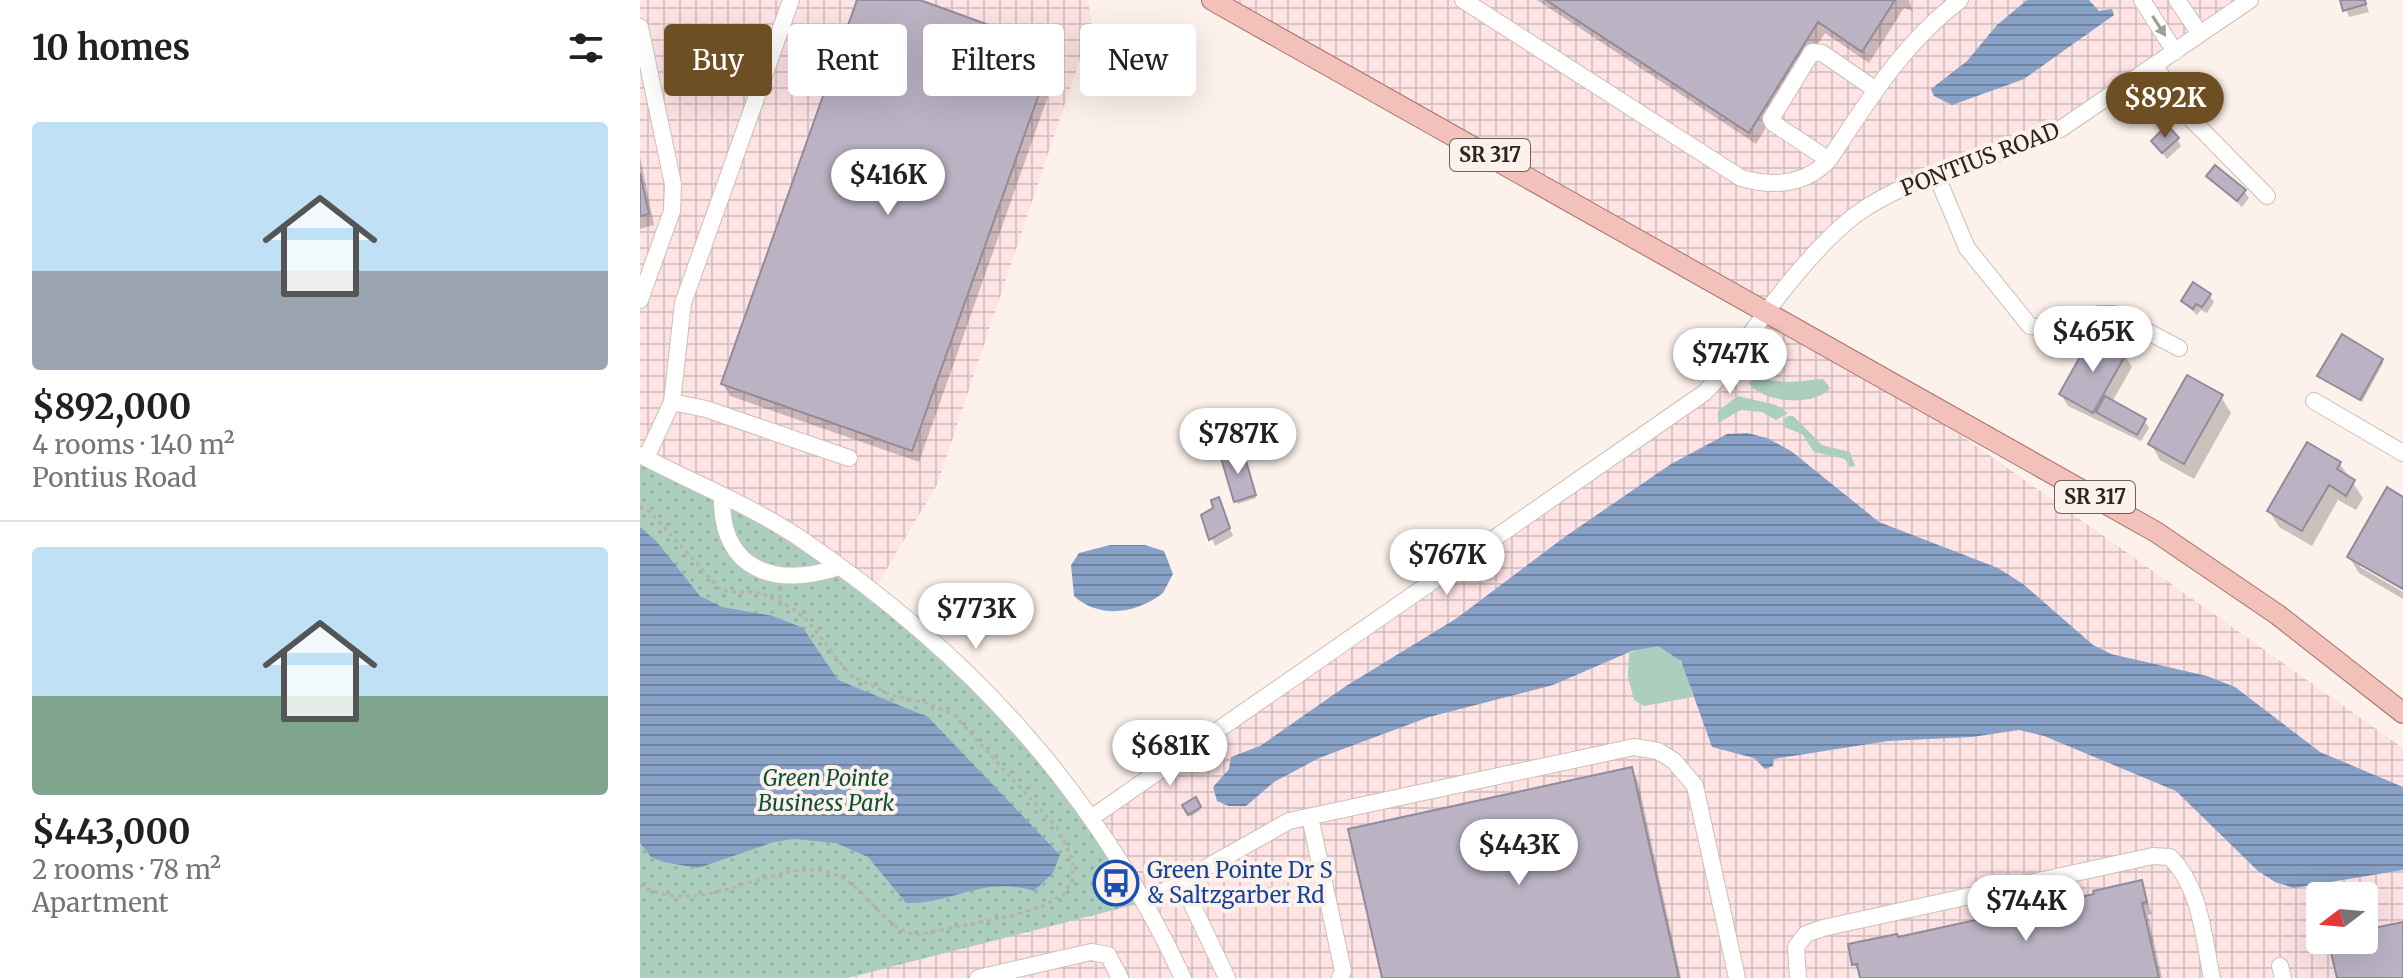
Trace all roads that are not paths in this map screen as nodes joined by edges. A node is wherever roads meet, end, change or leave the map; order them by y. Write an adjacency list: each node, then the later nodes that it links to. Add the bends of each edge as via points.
1 (791, 0): 20 (street, via 683,303)
2 (1212, 0): 17 (main road, SR 317)
3 (1463, 0): 13 (street, via 1741,178 1789,183 1817,174)
4 (1960, 0): 12 (street, via 1893,64)
5 (2142, 0): 10 (street, one-way to 10)
6 (2177, 0): 9 (street)
7 (2250, 0): 9 (street, PONTIUS ROAD)
8 (640, 27): 16 (street, via 673,184 672,211)
9 (2200, 34): 10 (street, PONTIUS ROAD)
10 (2175, 52): 11 (street, PONTIUS ROAD)
11 (2155, 66): 14 (street, PONTIUS ROAD, via 2033,144); 15 (street, via 2192,120)
12 (1876, 90): 13 (street); 13 (street, via 1822,53 1812,52 1771,119)
13 (1829, 160)
14 (1937, 177): 17 (street, PONTIUS ROAD, via 1898,190 1855,215); 18 (street, via 1967,248 2030,326 2053,330 2114,314)
15 (2267, 196)
16 (640, 300)
17 (1767, 310): 26 (main road, SR 317, via 2156,532 2278,615); 28 (street, PONTIUS ROAD, via 1717,381 1689,405)
18 (2179, 348)
19 (2314, 401): 21 (street)
20 (672, 402): 22 (street); 23 (street)
21 (2403, 453)
22 (643, 456): 24 (street)
23 (849, 458)
24 (722, 498): 25 (street, via 799,537); 25 (street, via 728,541 754,565 802,578)
25 (839, 567): 28 (street, via 961,664)
26 (2403, 713)
27 (1310, 817): 29 (street, via 1277,826); 35 (street, via 1343,971); 36 (street, via 1634,747 1658,751 1695,786)
28 (1091, 818): 30 (street)
29 (1181, 881): 30 (street); 34 (street)
30 (1145, 902): 33 (street)
31 (978, 978): 32 (street, via 1091,952 1108,955)
32 (1120, 978)
33 (1183, 978)
34 (1227, 978)
35 (1340, 978)
36 (1737, 978)
37 (1798, 978): 38 (street, via 1796,947 1806,934 1823,928 2153,856 2170,857 2184,871)
38 (2212, 978)

